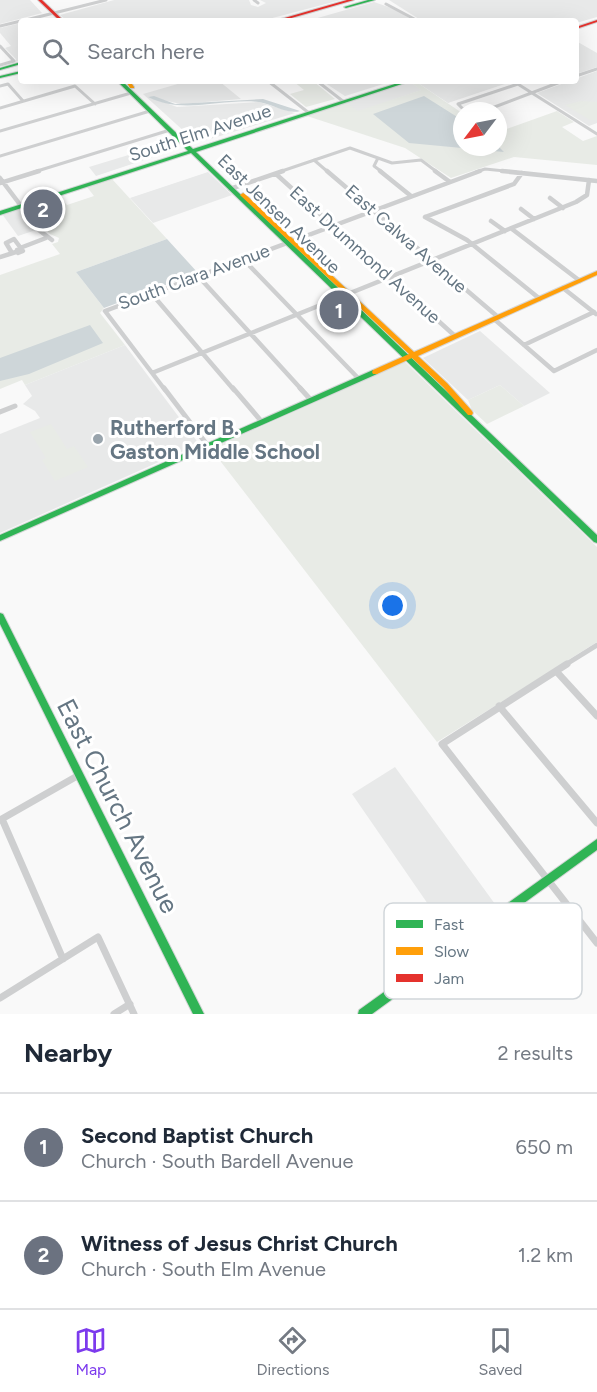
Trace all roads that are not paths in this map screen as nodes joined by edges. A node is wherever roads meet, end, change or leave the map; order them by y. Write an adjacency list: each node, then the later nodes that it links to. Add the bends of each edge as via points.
1 (34, 0): 9 (main road)
2 (40, 0): 9 (main road)
3 (106, 0): 9 (street)
4 (254, 0): 7 (street)
5 (352, 0): 10 (main road)
6 (372, 0): 11 (main road)
7 (258, 3)
8 (386, 4): 12 (street)
9 (53, 16)
10 (287, 18)
11 (308, 18)
12 (412, 18)
13 (18, 22): 14 (street)
14 (0, 27)
15 (0, 46): 16 (street)
16 (18, 64): 17 (street); 19 (main road)
17 (0, 65)
18 (597, 69): 21 (street)
19 (0, 70)
20 (18, 74): 23 (main road)
21 (579, 75)
22 (18, 79): 23 (main road)
23 (2, 82): 36 (street)
24 (75, 84): 36 (street); 40 (street)
25 (272, 84): 43 (street)
26 (321, 84): 37 (street)
27 (391, 84): 37 (main road, South Elm Avenue)
28 (399, 84): 37 (main road, South Elm Avenue)
29 (511, 84): 33 (street)
30 (518, 84): 34 (street)
31 (554, 84): 34 (street)
32 (129, 85): 40 (street); 42 (main road, East Jensen Avenue); 44 (main road, East Jensen Avenue)
33 (501, 89): 35 (street); 38 (street)
34 (531, 92): 35 (street); 47 (street)
35 (515, 98): 39 (street)
36 (23, 101): 41 (street)
37 (343, 101): 43 (main road, South Elm Avenue)
38 (463, 102)
39 (505, 102)
40 (95, 104): 46 (street)
41 (0, 108)
42 (150, 111): 44 (main road); 45 (main road, East Jensen Avenue); 49 (street)
43 (307, 112): 48 (main road, South Elm Avenue)
44 (165, 118): 48 (main road, East Jensen Avenue)
45 (170, 130): 48 (main road, East Jensen Avenue); 55 (street)
46 (0, 131)
47 (597, 134)
48 (193, 149): 58 (main road, East Jensen Avenue); 61 (main road, South Elm Avenue)
49 (0, 156)
50 (378, 158): 51 (street, via 350,148); 57 (street, via 401,164 421,160); 59 (street, via 374,166)
51 (314, 160): 53 (street); 64 (street, East Calwa Avenue)
52 (522, 173): 54 (street); 57 (street, South Clara Avenue, via 485,169); 74 (street, via 514,184 425,217)
53 (276, 174): 58 (street); 68 (street, East Drummond Avenue)
54 (590, 180): 56 (street); 62 (street, via 587,195)
55 (1, 181): 61 (street)
56 (597, 181)
57 (450, 182): 59 (street, South Clara Avenue)
58 (233, 188): 73 (main road, East Jensen Avenue)
59 (411, 196): 64 (street, South Clara Avenue)
60 (550, 198): 62 (street)
61 (20, 205): 65 (main road, South Elm Avenue); 71 (street)
62 (563, 208): 66 (street)
63 (521, 209): 66 (street)
64 (372, 210): 68 (street, South Clara Avenue); 77 (street, East Calwa Avenue)
65 (0, 211)
66 (534, 219): 69 (street)
67 (491, 221): 70 (street)
68 (333, 225): 73 (street, South Clara Avenue); 80 (street, East Drummond Avenue)
69 (512, 229): 70 (street); 81 (street)
70 (505, 231): 74 (street)
71 (46, 238): 72 (street); 75 (street)
72 (52, 240)
73 (288, 241): 76 (street, South Clara Avenue); 84 (main road, East Jensen Avenue)
74 (473, 244): 77 (street); 85 (street)
75 (0, 257)
76 (243, 259): 79 (street, South Clara Avenue); 87 (street)
77 (432, 261): 80 (street); 88 (street, East Calwa Avenue)
78 (597, 273): 81 (main road)
79 (198, 276): 83 (street, South Clara Avenue); 89 (street)
80 (390, 278): 84 (street); 90 (street, East Drummond Avenue)
81 (580, 281): 82 (main road)
82 (563, 288): 85 (main road); 86 (street)
83 (151, 293): 93 (street); 95 (street, South Clara Avenue, via 105,311)
84 (346, 295): 87 (street); 94 (main road, East Jensen Avenue)
85 (540, 298): 88 (main road)
86 (596, 314): 91 (street)
87 (297, 315): 89 (street); 96 (street)
88 (496, 318): 90 (main road); 91 (street, East Calwa Avenue)
89 (251, 334): 93 (street); 97 (street)
90 (455, 336): 94 (main road)
91 (524, 345): 92 (street, East Calwa Avenue, via 554,371)
92 (597, 350)
93 (203, 353): 95 (street); 100 (street)
94 (410, 356): 96 (main road); 103 (main road, East Jensen Avenue, via 455,395 497,444)
95 (152, 374): 101 (street)
96 (359, 379): 97 (main road)
97 (311, 400): 100 (main road)
98 (15, 406): 99 (street)
99 (0, 412)
100 (262, 422): 101 (main road)
101 (208, 446): 102 (main road)
102 (0, 538)
103 (597, 540)
104 (0, 616): 110 (main road, East Church Avenue)
105 (597, 645): 106 (street)
106 (556, 671): 107 (street); 108 (street)
107 (499, 706): 109 (street); 112 (street)
108 (597, 716)
109 (442, 744): 114 (street)
110 (79, 776): 111 (street); 125 (main road, East Church Avenue)
111 (1, 819): 119 (street)
112 (597, 823)
113 (597, 844): 114 (main road)
114 (547, 880): 115 (main road); 116 (street)
115 (515, 903)
116 (565, 903)
117 (582, 924): 118 (street)
118 (597, 943)
119 (63, 959): 120 (street); 122 (street, via 98,937)
120 (0, 998)
121 (384, 999): 126 (main road)
122 (129, 1004): 123 (street); 124 (street)
123 (114, 1014)
124 (134, 1014)
125 (200, 1014)
126 (363, 1014)

